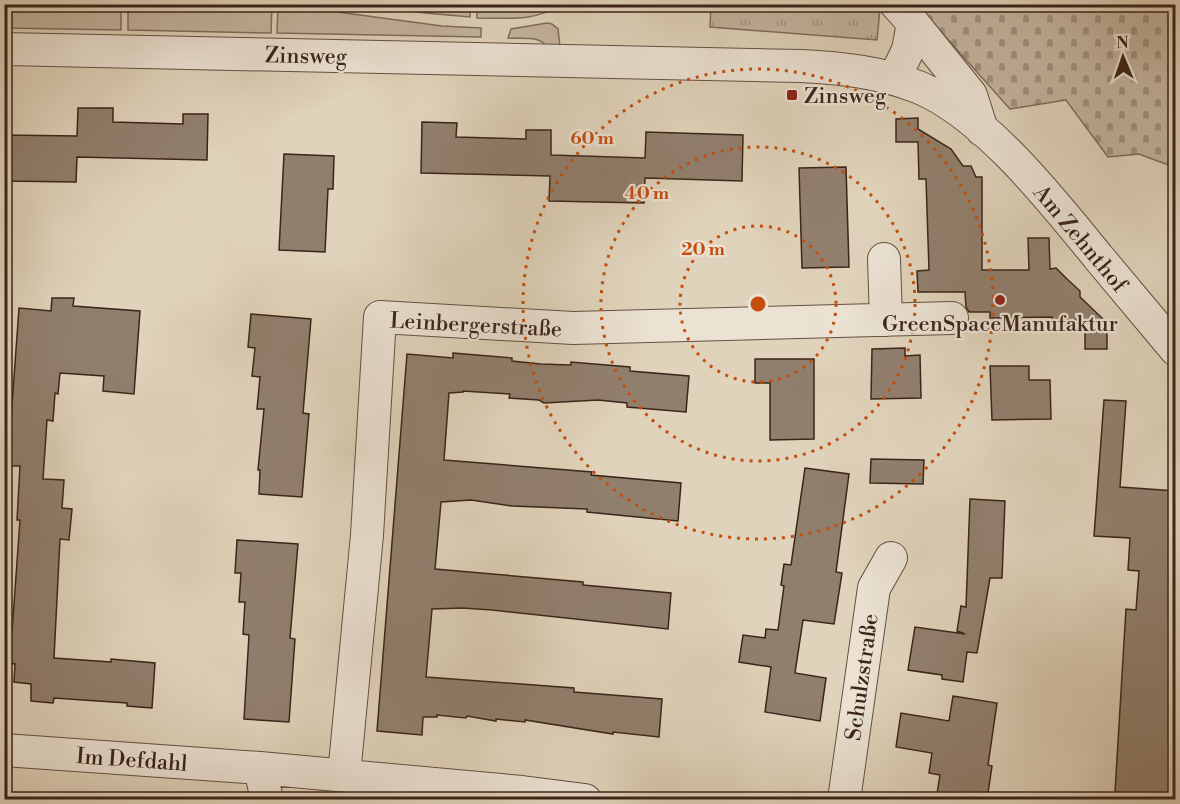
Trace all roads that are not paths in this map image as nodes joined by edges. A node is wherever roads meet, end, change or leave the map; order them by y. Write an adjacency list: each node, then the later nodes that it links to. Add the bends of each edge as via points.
1 (905, 14): 3 (street, Am Zehnthof, via 908,50); 4 (street, Am Zehnthof, via 971,95)
2 (4, 50): 3 (street, Zinsweg, via 801,66 859,70)
3 (894, 79): 4 (street, Am Zehnthof, via 919,88)
4 (982, 130): 8 (street, Am Zehnthof, via 1057,206)
5 (884, 259): 7 (street)
6 (952, 318): 7 (street, Leinbergerstraße)
7 (886, 320): 12 (street, Leinbergerstraße, via 573,328 380,317 367,536)
8 (1176, 350)
9 (891, 558): 16 (street, Schulzstraße, via 874,588)
10 (4, 750): 11 (street, Im Defdahl)
11 (260, 768): 12 (street, Im Defdahl); 14 (street)
12 (345, 776): 13 (street, Im Defdahl)
13 (521, 796): 15 (street, Im Defdahl)
14 (267, 800)
15 (585, 800)
16 (844, 800)

